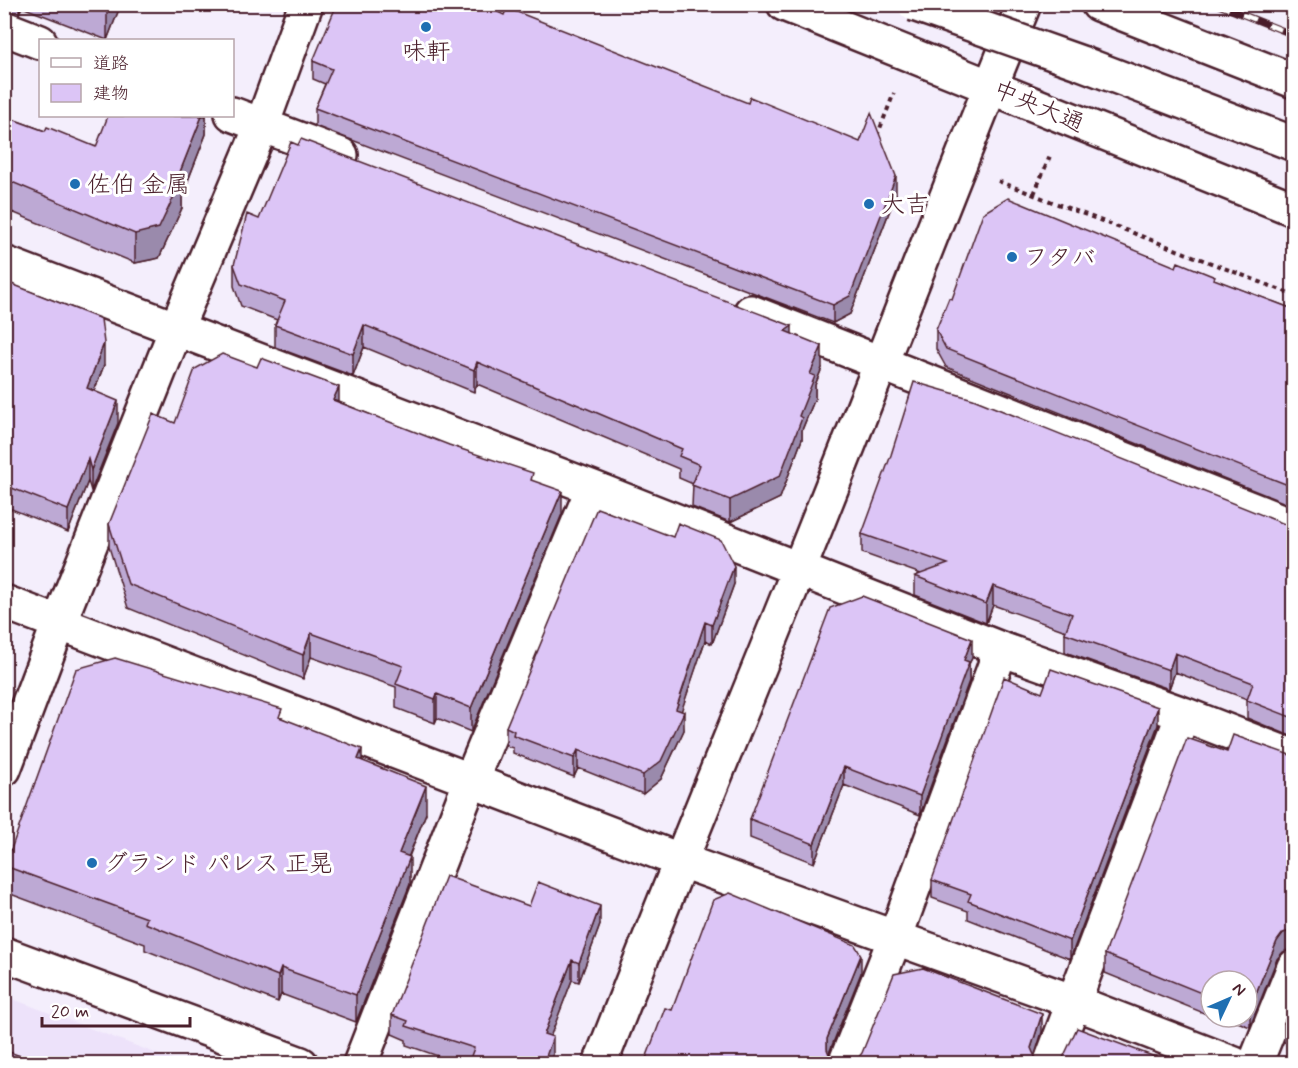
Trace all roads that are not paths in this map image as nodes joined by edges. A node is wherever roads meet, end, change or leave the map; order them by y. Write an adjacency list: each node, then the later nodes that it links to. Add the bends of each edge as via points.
1 (306, 4): 10 (main road)
2 (784, 4): 9 (main road, 中央大通)
3 (914, 4): 11 (main road, bridge)
4 (1024, 4): 9 (main road)
5 (1098, 4): 8 (main road)
6 (4, 28): 7 (main road)
7 (39, 42)
8 (1293, 81)
9 (990, 86): 13 (main road, 中央大通); 17 (main road)
10 (247, 120): 12 (main road); 16 (main road)
11 (1293, 144)
12 (373, 168)
13 (1293, 209)
14 (4, 263): 16 (main road)
15 (727, 303): 17 (main road)
16 (176, 329): 18 (main road); 22 (main road)
17 (882, 362): 19 (main road); 20 (main road)
18 (593, 488): 20 (main road); 27 (main road)
19 (1293, 526)
20 (799, 568): 23 (main road); 28 (main road)
21 (4, 602): 22 (main road)
22 (59, 622): 26 (main road); 27 (main road)
23 (1001, 649): 24 (main road); 29 (main road)
24 (1183, 714): 25 (main road); 32 (main road)
25 (1293, 758)
26 (4, 769)
27 (471, 780): 28 (main road); 34 (main road)
28 (678, 860): 29 (main road); 35 (main road)
29 (895, 938): 32 (main road); 36 (main road)
30 (4, 954): 33 (main road)
31 (1293, 968): 39 (main road)
32 (1074, 1002): 37 (main road); 38 (main road)
33 (301, 1064)
34 (360, 1064)
35 (600, 1064)
36 (845, 1064)
37 (1050, 1064)
38 (1234, 1064)
39 (1255, 1064)

